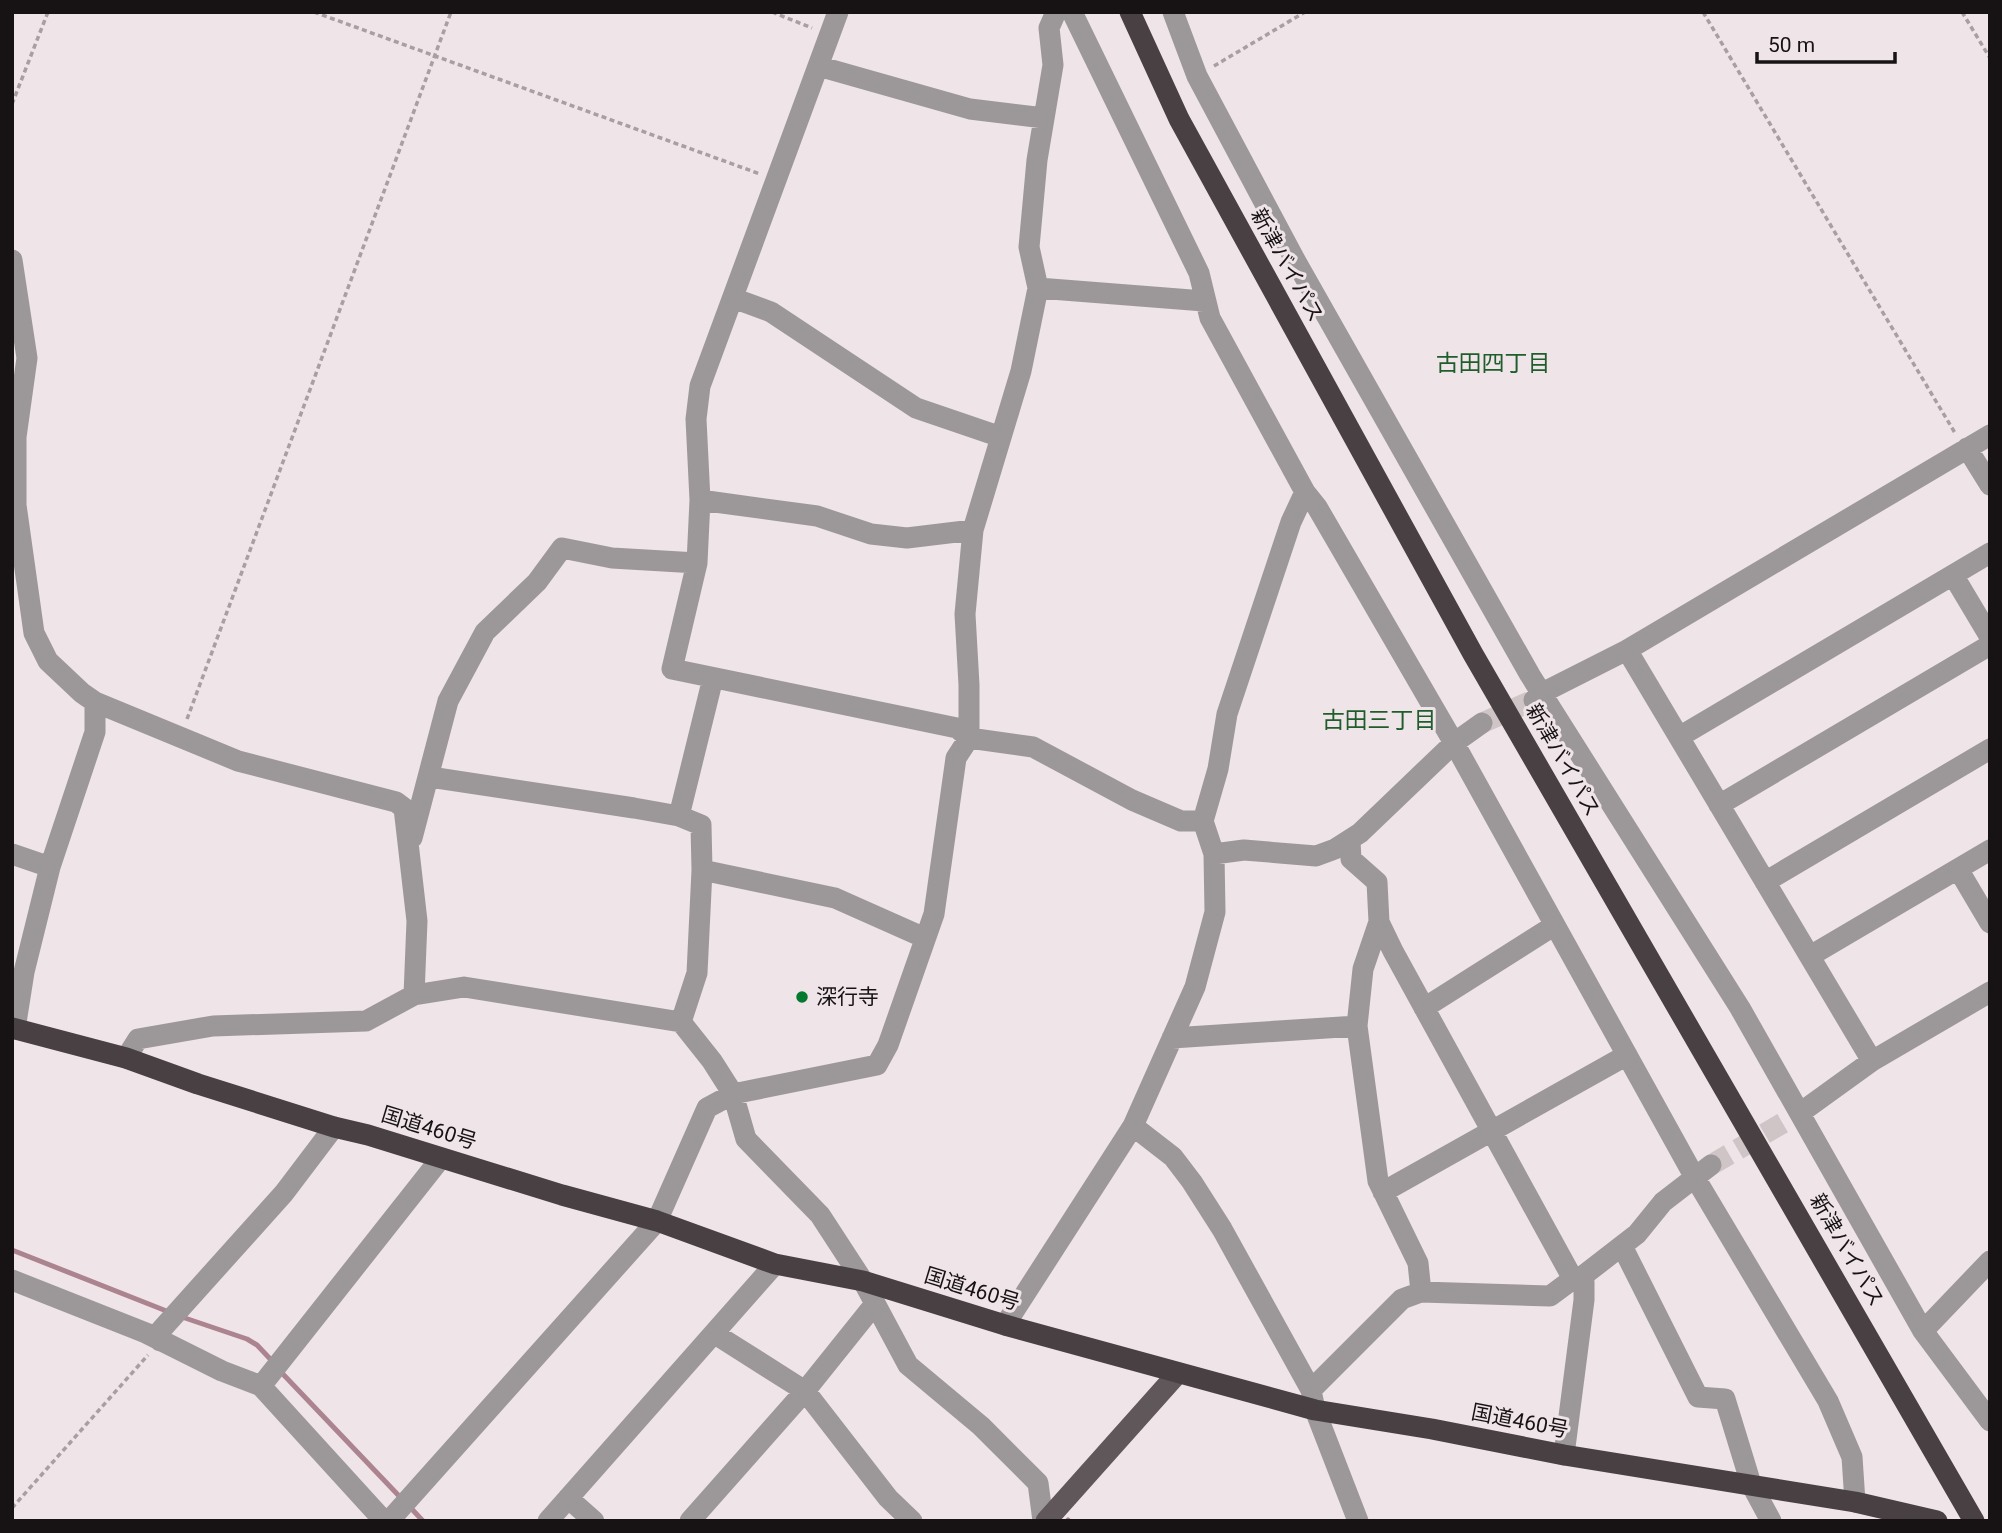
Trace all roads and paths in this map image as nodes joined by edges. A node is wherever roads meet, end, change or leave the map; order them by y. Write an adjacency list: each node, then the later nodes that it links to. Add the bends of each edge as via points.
1 (48, 12): 18 (path)
2 (314, 12): 14 (path)
3 (451, 12): 14 (path)
4 (772, 12): 13 (path)
5 (838, 12): 13 (street)
6 (1056, 12): 19 (street, via 1049,28 1053,65)
7 (1072, 12): 24 (street, via 1199,273)
8 (1130, 12): 115 (highway, 新津バイパス, via 1178,120 1474,654)
9 (1173, 12): 17 (street)
10 (1305, 12): 17 (path)
11 (1703, 12): 27 (path, via 1950,428)
12 (1962, 12): 15 (path)
13 (830, 35): 16 (street)
14 (435, 54): 20 (path); 42 (path, via 190,713)
15 (1990, 58)
16 (818, 66): 19 (street, via 970,109); 20 (street)
17 (1198, 76): 39 (street)
18 (12, 104)
19 (1044, 118): 22 (street, via 1029,247)
20 (774, 181): 23 (street)
21 (12, 260): 40 (street, via 27,358 16,437 16,505 34,633 48,661)
22 (1038, 288): 24 (street); 26 (street, via 1021,371)
23 (733, 298): 26 (street, via 771,312 916,408); 30 (street, via 700,386 696,419)
24 (1204, 301): 29 (street)
25 (1990, 435): 27 (street)
26 (1001, 437): 31 (street)
27 (1968, 448): 28 (street); 37 (street)
28 (1990, 485)
29 (1305, 492): 45 (street); 50 (street, via 1227,714 1219,769)
30 (700, 500): 31 (street, via 817,516 871,534 907,538); 33 (street)
31 (973, 530): 44 (street, via 965,614)
32 (1990, 553): 34 (street)
33 (697, 563): 38 (street, via 672,669); 47 (street, via 612,558 562,548 537,582 485,632 448,701)
34 (1953, 575): 35 (street); 43 (street)
35 (1990, 637)
36 (1990, 645): 48 (street)
37 (1627, 650): 39 (street); 43 (street)
38 (713, 678): 44 (street, via 957,728); 49 (street)
39 (1538, 697): 76 (street, via 1740,1008)
40 (95, 702): 42 (street); 56 (street, via 95,732)
41 (1482, 723): 45 (street)
42 (177, 736): 52 (street, via 238,761 396,802 404,808)
43 (1679, 737): 48 (street)
44 (969, 738): 50 (street, via 1033,747 1132,800 1181,821); 63 (street, via 956,758 934,914)
45 (1454, 743): 51 (street); 62 (street)
46 (1990, 750): 59 (street)
47 (430, 777): 49 (street); 52 (street)
48 (1719, 805): 59 (street)
49 (679, 816): 58 (street, via 701,825)
50 (1203, 821): 55 (street)
51 (1350, 841): 55 (street, via 1317,856 1244,850); 60 (street, via 1351,859 1377,882)
52 (410, 844): 66 (street, via 417,921)
53 (1990, 850): 57 (street)
54 (12, 854): 56 (street)
55 (1214, 854): 71 (street, via 1215,912 1195,987)
56 (50, 866): 70 (street)
57 (1958, 869): 61 (street); 64 (street)
58 (702, 870): 63 (street, via 835,898); 68 (street, via 697,973)
59 (1765, 882): 64 (street)
60 (1379, 922): 67 (street); 69 (street, via 1363,969)
61 (1990, 923)
62 (1555, 925): 67 (street); 72 (street)
63 (925, 938): 75 (street, via 877,1065)
64 (1810, 956): 74 (street)
65 (1990, 992): 74 (street)
66 (414, 995): 68 (street, via 464,987); 73 (street, via 366,1021 214,1026 138,1039)
67 (1424, 1008): 79 (street)
68 (681, 1022): 75 (street)
69 (1357, 1026): 71 (street); 82 (street)
70 (14, 1029): 73 (highway, 国道460号)
71 (1172, 1038): 77 (street)
72 (1628, 1055): 79 (street); 81 (street)
73 (126, 1058): 78 (highway, 国道460号)
74 (1872, 1061): 76 (street)
75 (733, 1094): 83 (street, via 707,1108); 89 (street, via 746,1139 820,1215)
76 (1800, 1113): 93 (street)
77 (1133, 1126): 92 (street); 99 (street, via 1173,1157 1192,1182)
78 (334, 1127): 80 (highway, 国道460号); 95 (street, via 284,1193 161,1330)
79 (1492, 1129): 82 (street); 87 (street)
80 (442, 1158): 83 (highway, 国道460号); 97 (street)
81 (1702, 1170): 84 (street, via 1663,1202); 104 (street, via 1828,1401 1852,1457)
82 (1383, 1192): 90 (street, via 1418,1263)
83 (657, 1221): 86 (highway, 国道460号); 106 (street)
84 (1622, 1246): 87 (street); 102 (street, via 1698,1397 1725,1399)
85 (1990, 1261): 93 (street)
86 (775, 1264): 89 (highway, 国道460号); 94 (street)
87 (1578, 1277): 90 (street, via 1550,1296); 101 (street, via 1584,1300)
88 (12, 1280): 95 (street)
89 (863, 1281): 91 (street); 92 (highway, 国道460号)
90 (1422, 1292): 99 (street, via 1402,1299)
91 (874, 1305): 98 (street); 111 (street, via 908,1365 981,1426 1038,1483)
92 (1005, 1325): 96 (highway, 国道460号)
93 (1923, 1331): 100 (street)
94 (715, 1334): 98 (street); 103 (street)
95 (160, 1341): 97 (street); 105 (path)
96 (1178, 1373): 99 (highway, 国道460号); 111 (main road)
97 (261, 1386): 106 (street)
98 (805, 1391): 109 (street); 110 (street, via 888,1498)
99 (1313, 1400): 101 (highway, 国道460号); 112 (street)
100 (1990, 1421)
101 (1564, 1455): 102 (highway, 国道460号)
102 (1751, 1485): 104 (highway, 国道460号); 113 (street)
103 (568, 1498): 107 (street); 108 (street)
104 (1855, 1502): 114 (highway, 国道460号)
105 (12, 1508)
106 (386, 1521)
107 (548, 1521)
108 (594, 1521)
109 (690, 1521)
110 (912, 1521)
111 (1044, 1521)
112 (1358, 1521)
113 (1771, 1521)
114 (1937, 1521)
115 (1974, 1521)

